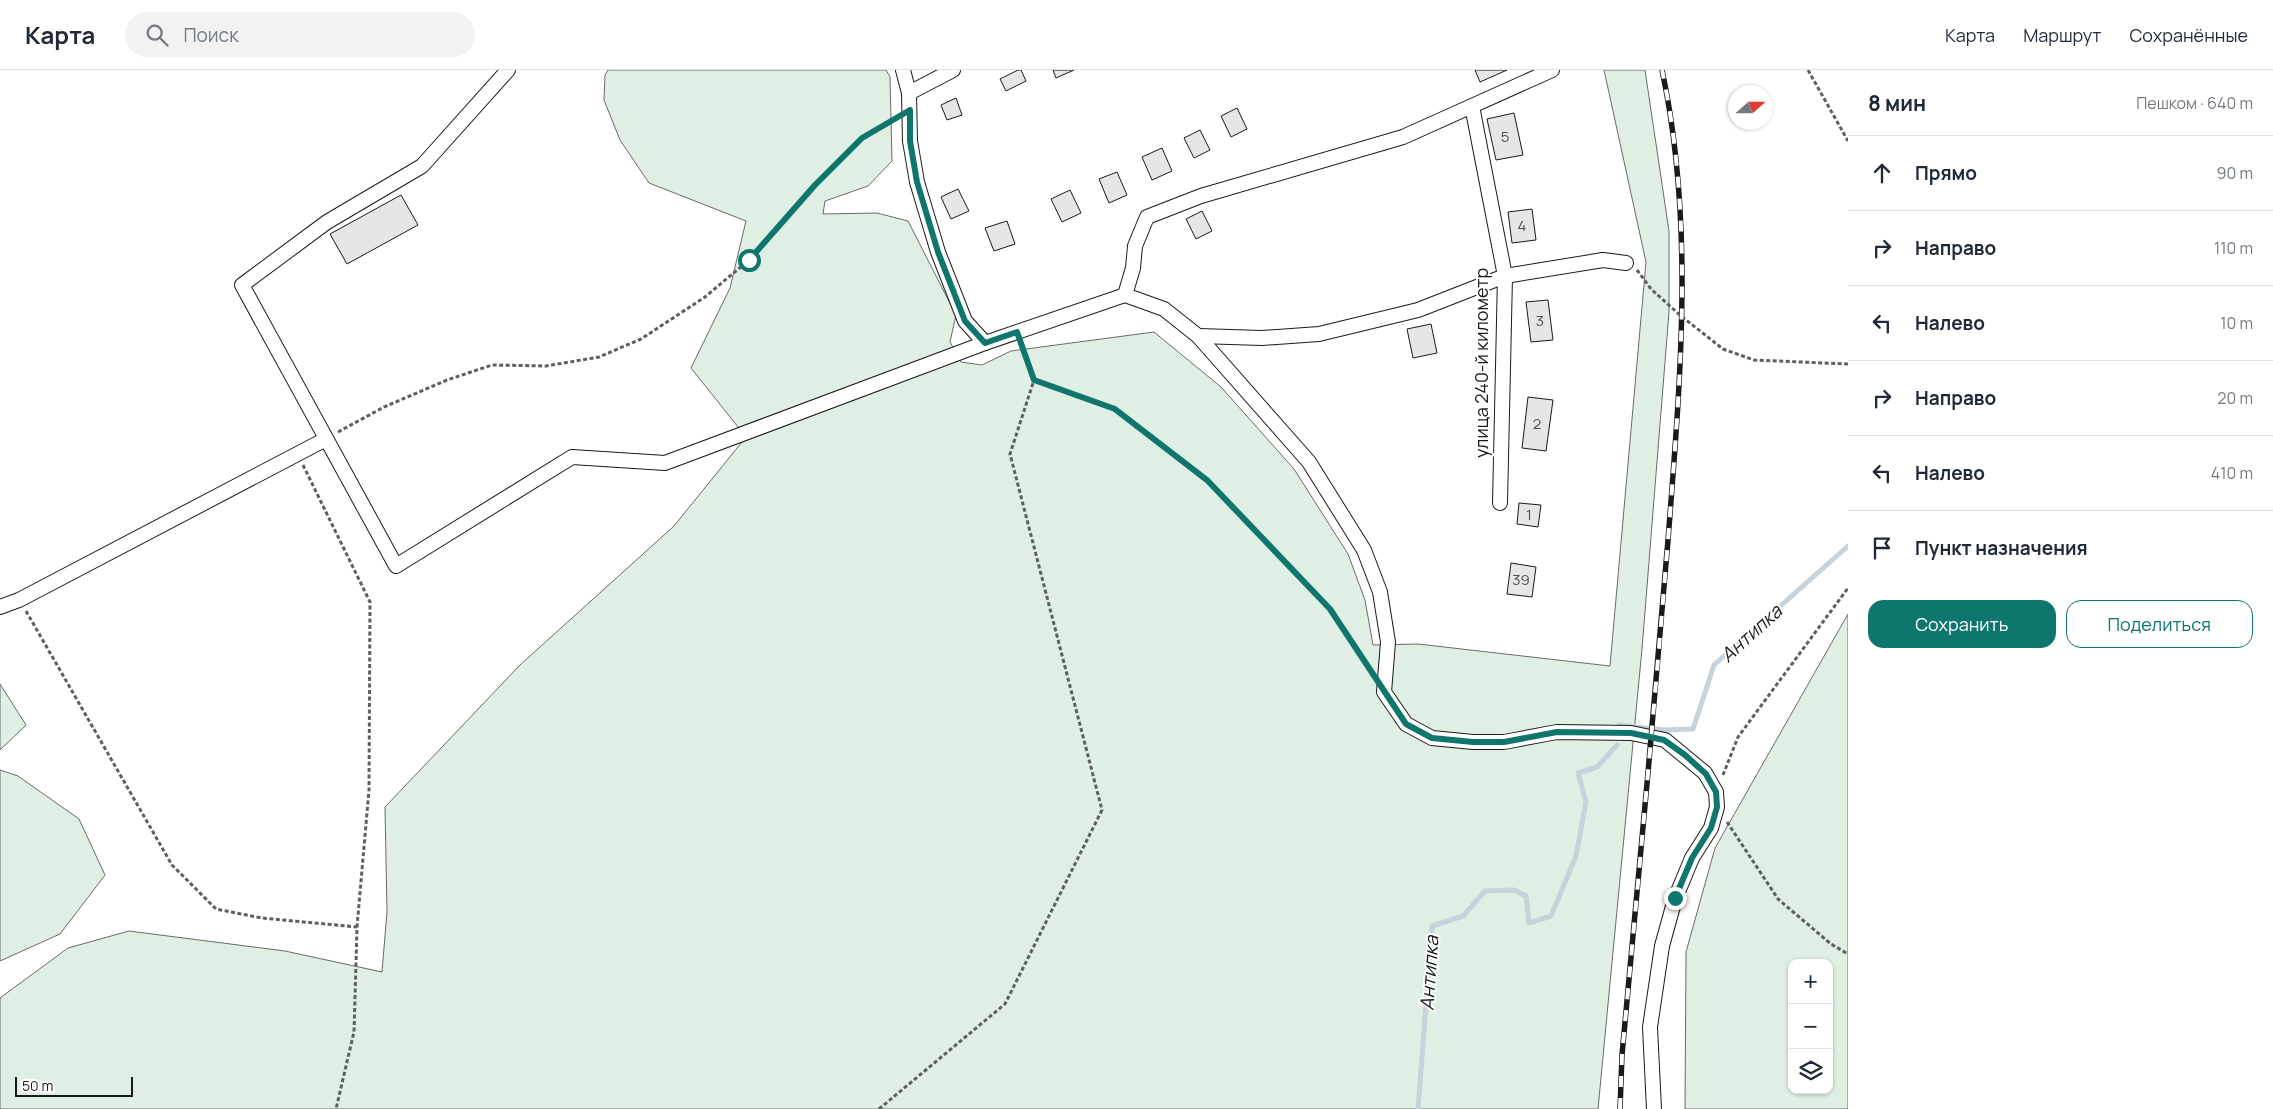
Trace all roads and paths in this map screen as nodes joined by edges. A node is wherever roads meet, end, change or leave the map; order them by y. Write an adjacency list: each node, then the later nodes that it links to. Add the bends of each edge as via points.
1 (508, 70): 18 (street, via 422,166 327,222 242,285)
2 (903, 70): 6 (street)
3 (953, 70): 6 (street)
4 (1552, 70): 7 (street)
5 (1808, 70): 9 (path)
6 (909, 93): 8 (street)
7 (1472, 106): 11 (street, улица 240-й километр); 12 (street, via 1403,137 1201,196 1147,217 1135,246)
8 (910, 110): 15 (street, via 910,141 917,182 938,252 965,321); 18 (path, via 862,138 815,185 749,260 705,297 641,339 599,357 546,366 492,365 384,407)
9 (1848, 141)
10 (1626, 263): 11 (street, via 1603,260); 16 (path, via 1638,271 1681,316 1723,349 1754,360)
11 (1505, 276): 14 (street, via 1418,310 1318,334 1262,338); 20 (street, улица 240-й километр)
12 (1125, 295): 13 (street); 14 (street, via 1164,309)
13 (1017, 332): 15 (street); 17 (path)
14 (1198, 336): 24 (street, via 1309,462 1364,550 1380,592 1388,642)
15 (985, 343): 18 (street, via 666,463 572,457 396,566)
16 (1848, 364)
17 (1034, 380): 24 (path, via 1115,409 1207,480 1330,609); 30 (path, via 1010,454 1102,810 1005,1004)
18 (326, 439): 19 (street)
19 (298, 455): 22 (street); 27 (path, via 370,602 369,790)
20 (1500, 503)
21 (1848, 588): 25 (path, via 1738,737)
22 (19, 600): 23 (street); 27 (path, via 172,865 216,909 262,918)
23 (0, 607)
24 (1384, 692): 25 (street, via 1406,724 1432,738 1504,742 1557,732 1599,732 1631,733 1664,740 1706,774)
25 (1716, 792): 26 (street)
26 (1717, 807): 28 (path, via 1778,899 1831,944); 31 (street, via 1711,828 1692,858 1675,898 1662,946 1650,1027)
27 (357, 927): 29 (path, via 354,1032)
28 (1848, 954)
29 (336, 1109)
30 (879, 1109)
31 (1654, 1109)

